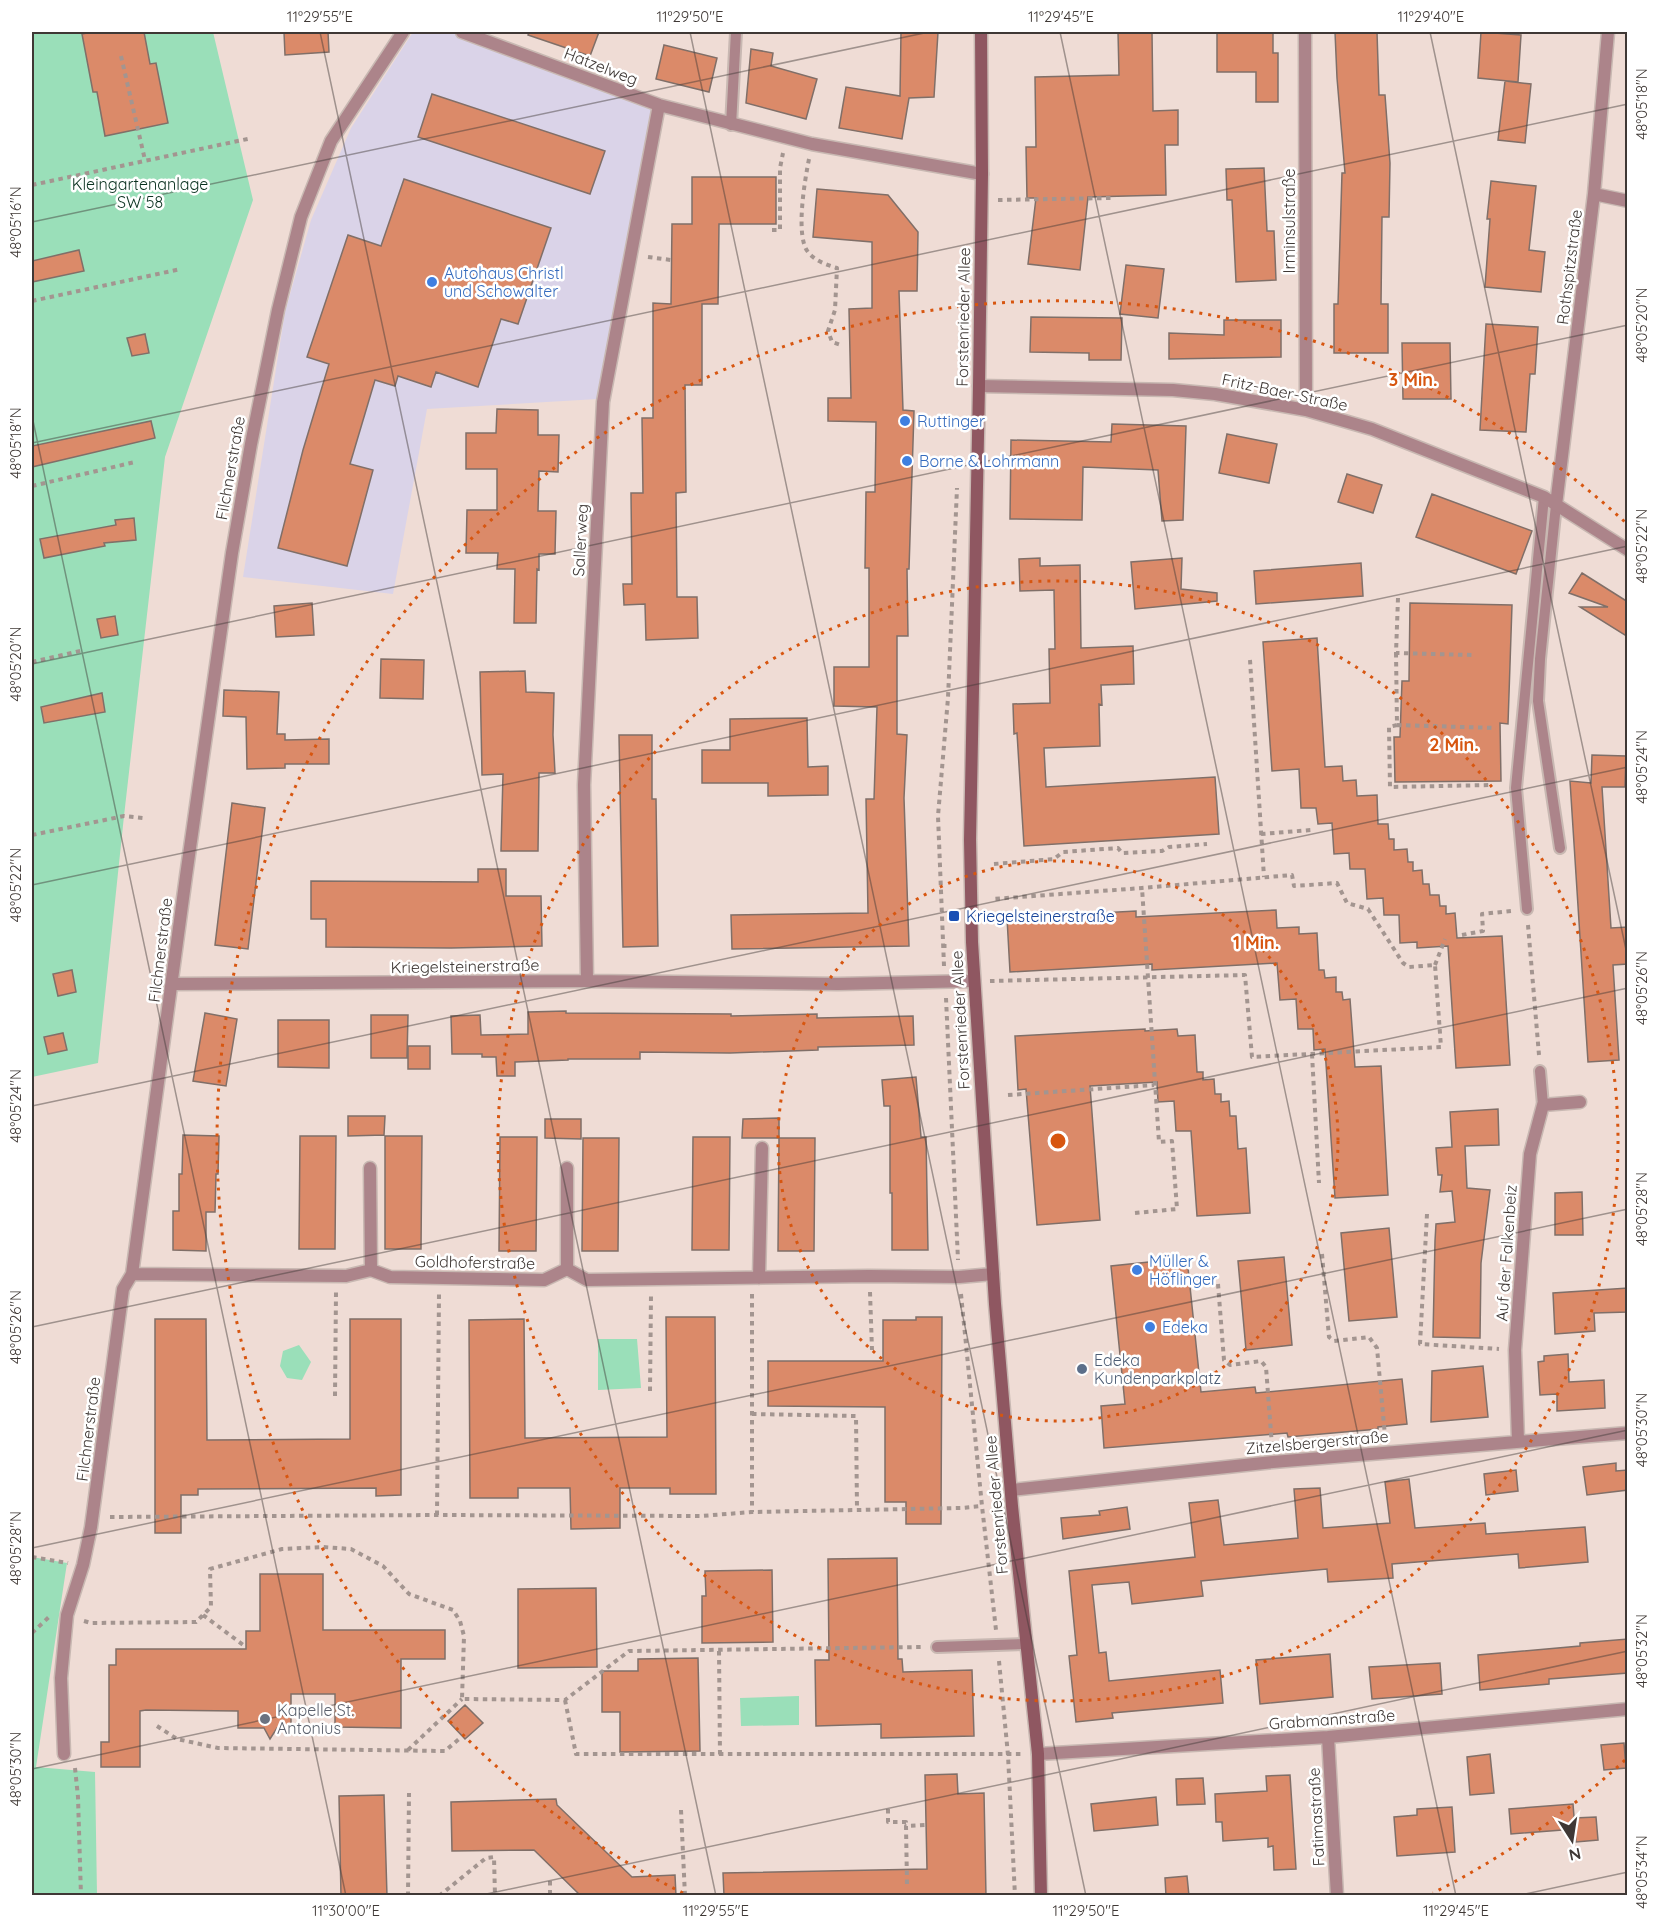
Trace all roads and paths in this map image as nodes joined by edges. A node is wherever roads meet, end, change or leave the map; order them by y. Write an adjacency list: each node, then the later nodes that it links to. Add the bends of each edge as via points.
1 (403, 32): 63 (street, Filchnerstraße, via 331,141 301,217 278,310 232,553)
2 (462, 32): 8 (street, Hatzelweg)
3 (736, 32): 9 (lane)
4 (981, 32): 14 (street, Forstenrieder Allee)
5 (1305, 32): 27 (street, Irminsulstraße)
6 (1608, 32): 16 (street, Rothspitzstraße)
7 (122, 57): 13 (path)
8 (659, 105): 9 (street, Hatzelweg); 21 (street, Sallerweg)
9 (731, 125): 10 (street, Hatzelweg)
10 (785, 137): 12 (street, Hatzelweg); 20 (path, via 780,168 780,230)
11 (252, 138): 13 (path)
12 (812, 144): 14 (street, Hatzelweg); 25 (path, via 801,231 807,252 837,268 835,310 828,331 832,342)
13 (145, 160): 15 (path)
14 (982, 174): 18 (street, Forstenrieder Allee)
15 (32, 185)
16 (1594, 194): 19 (street); 32 (street, Rothspitzstraße)
17 (1111, 198): 18 (path)
18 (981, 200): 26 (street, Forstenrieder Allee)
19 (1628, 201)
20 (772, 230)
21 (630, 255): 22 (path); 60 (street, Sallerweg, via 603,402 584,785)
22 (671, 260)
23 (181, 269): 24 (path)
24 (32, 301)
25 (841, 345)
26 (979, 386): 27 (street, Fritz-Baer-Straße, via 1194,391); 61 (street, Forstenrieder Allee, via 970,840)
27 (1306, 410): 31 (street, Fritz-Baer-Straße, via 1372,429)
28 (135, 462): 30 (path)
29 (957, 485): 56 (path, via 948,698 938,816)
30 (32, 486)
31 (1544, 497): 32 (street, Fritz-Baer-Straße); 53 (lane, via 1516,788)
32 (1557, 505): 33 (street, Fritz-Baer-Straße); 48 (lane, via 1538,701)
33 (1628, 550)
34 (1398, 598): 36 (path)
35 (84, 650): 39 (path)
36 (1396, 653): 37 (path); 40 (path)
37 (1472, 655)
38 (1250, 660): 45 (path)
39 (32, 662)
40 (1397, 725): 41 (path); 42 (path, via 1389,728 1390,787)
41 (1496, 728)
42 (1492, 785)
43 (143, 818): 46 (path, via 124,816)
44 (1311, 830): 45 (path)
45 (1261, 834): 50 (path)
46 (32, 835)
47 (1208, 844): 49 (path, via 1168,847 1162,851 1122,853 1118,848 1063,852 1054,859)
48 (1560, 848)
49 (994, 864)
50 (1264, 877): 51 (path); 58 (path, via 1292,874 1294,886 1337,883 1347,903 1368,909 1403,963 1409,967)
51 (1142, 888): 52 (path); 59 (path)
52 (993, 899)
53 (1527, 909): 54 (path, via 1482,914 1483,931); 65 (path)
54 (1462, 935)
55 (1445, 939): 58 (path)
56 (942, 946): 57 (path); 62 (path)
57 (949, 946)
58 (1435, 965): 64 (path, via 1441,1047)
59 (1148, 978): 61 (path); 64 (path, via 1245,975 1252,1057); 66 (path)
60 (587, 981): 62 (street, Kriegelsteinerstraße); 63 (street, Kriegelsteinerstraße)
61 (974, 981): 62 (street, Kriegelsteinerstraße); 80 (street, Forstenrieder Allee)
62 (945, 982): 83 (path)
63 (172, 984): 79 (street, Filchnerstraße)
64 (1312, 1054): 73 (path)
65 (1540, 1071): 69 (lane)
66 (1154, 1085): 67 (path); 74 (path, via 1159,1142 1172,1142 1177,1209)
67 (1008, 1095)
68 (1580, 1102): 69 (street)
69 (1543, 1105): 89 (street, Auf der Falkenbeiz, via 1530,1154)
70 (762, 1148): 85 (street)
71 (369, 1168): 78 (street)
72 (567, 1168): 77 (street)
73 (1319, 1183)
74 (1135, 1213)
75 (1427, 1214): 89 (path, via 1420,1344)
76 (1322, 1254): 95 (path, via 1329,1337 1334,1341 1369,1337 1377,1348)
77 (567, 1269): 84 (street, Goldhoferstraße, via 544,1280); 86 (street, via 587,1280)
78 (370, 1270): 81 (street, Goldhoferstraße); 84 (street, Goldhoferstraße, via 390,1277)
79 (132, 1274): 81 (street, Goldhoferstraße); 102 (street, Filchnerstraße, via 123,1289)
80 (993, 1274): 83 (street); 97 (street, Forstenrieder Allee)
81 (337, 1276): 91 (path)
82 (869, 1276): 83 (street); 85 (street); 88 (path)
83 (958, 1277): 98 (path)
84 (439, 1278): 101 (path)
85 (755, 1278): 86 (street); 92 (path)
86 (651, 1279): 90 (path)
87 (1218, 1284): 96 (path, via 1224,1360 1230,1365 1261,1361 1266,1367)
88 (872, 1350)
89 (1515, 1350): 94 (street, Auf der Falkenbeiz)
90 (651, 1391)
91 (335, 1396)
92 (752, 1414): 99 (path, via 856,1416); 100 (path)
93 (1628, 1433): 94 (street, Zitzelsbergerstraße)
94 (1518, 1441): 95 (street, Zitzelsbergerstraße)
95 (1387, 1451): 96 (street, Zitzelsbergerstraße)
96 (1273, 1462): 97 (street, Zitzelsbergerstraße)
97 (1011, 1490): 107 (street, Forstenrieder Allee)
98 (982, 1506): 99 (path); 108 (path)
99 (857, 1509): 100 (path)
100 (752, 1512): 101 (path, via 701,1516)
101 (437, 1515): 102 (path)
102 (93, 1516): 104 (street, Filchnerstraße)
103 (32, 1557): 104 (path)
104 (83, 1565): 105 (street, Filchnerstraße)
105 (67, 1615): 106 (path, via 90,1623 196,1622); 119 (street, Filchnerstraße, via 61,1678)
106 (203, 1615): 109 (path); 112 (path, via 211,1607 210,1569 282,1550 351,1549 383,1566 409,1594 453,1610 464,1636)
107 (1026, 1644): 108 (lane); 120 (street, Forstenrieder Allee)
108 (998, 1645): 110 (lane); 122 (path)
109 (246, 1647)
110 (937, 1647): 111 (path)
111 (719, 1651): 113 (path, via 629,1652); 121 (path)
112 (462, 1699): 113 (path); 118 (path)
113 (565, 1700): 121 (path, via 576,1754)
114 (1628, 1709): 116 (street, Grabmannstraße)
115 (157, 1725): 118 (path, via 177,1739 218,1748)
116 (1328, 1737): 120 (street, Grabmannstraße); 138 (street, Fatimastraße)
117 (459, 1739): 118 (path, via 445,1751)
118 (407, 1751)
119 (64, 1754): 130 (path, via 75,1768)
120 (1038, 1754): 122 (path); 137 (street, Forstenrieder Allee)
121 (720, 1755): 122 (path)
122 (1008, 1755): 136 (path)
123 (410, 1793): 131 (path)
124 (888, 1809): 127 (path, via 888,1822 906,1822)
125 (681, 1810): 135 (path)
126 (926, 1825): 127 (path)
127 (906, 1826): 129 (path)
128 (550, 1881): 134 (path)
129 (907, 1884)
130 (81, 1896)
131 (408, 1896)
132 (439, 1896): 133 (path, via 486,1858 494,1857)
133 (495, 1896)
134 (550, 1896)
135 (686, 1896)
136 (1015, 1896)
137 (1041, 1896)
138 (1337, 1896)

